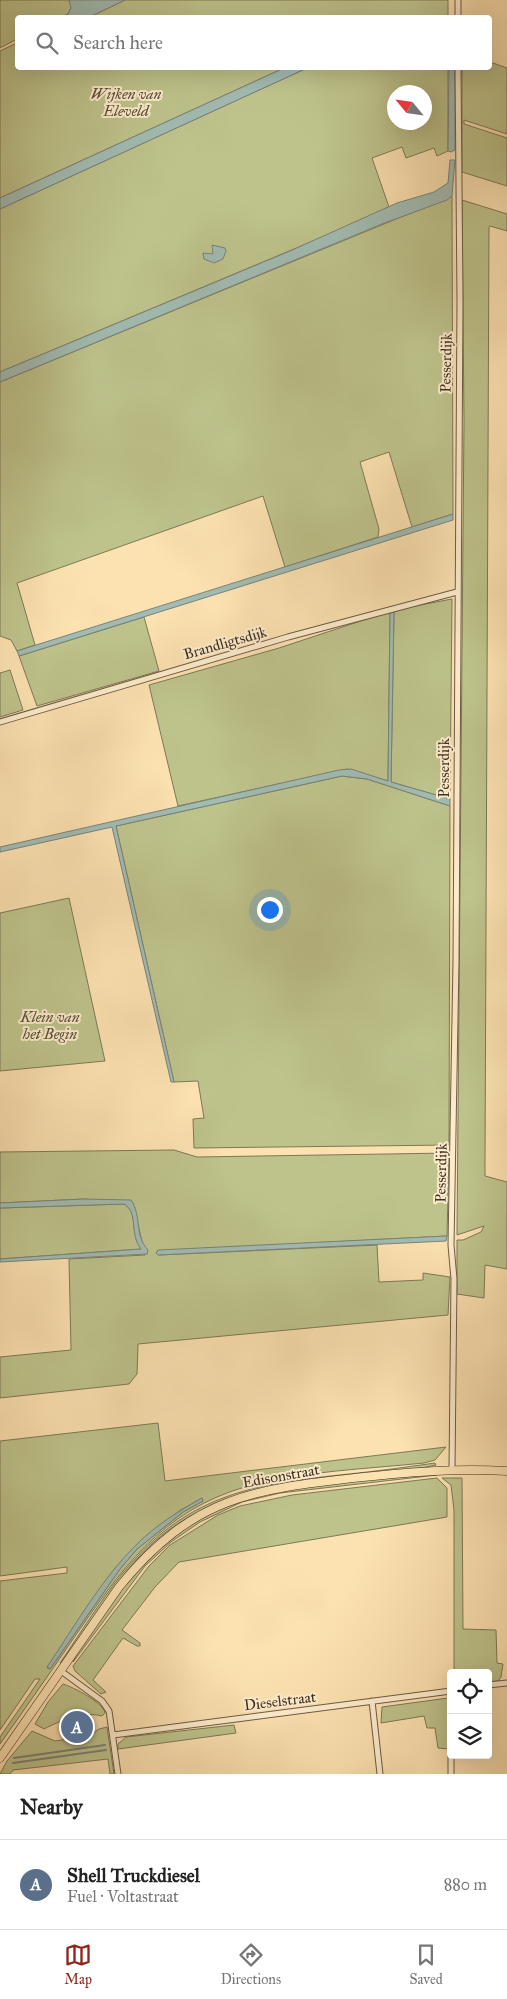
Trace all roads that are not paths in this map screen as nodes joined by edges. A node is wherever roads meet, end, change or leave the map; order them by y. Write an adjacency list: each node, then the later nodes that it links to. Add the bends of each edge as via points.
1 (458, 0): 2 (street)
2 (458, 15)
3 (458, 70): 4 (street, Pesserdijk)
4 (457, 592): 5 (street, Brandligtsdijk, via 288,637); 6 (street, Pesserdijk)
5 (0, 722)
6 (452, 1469): 7 (main road, Edisonstraat); 8 (main road, Edisonstraat, via 285,1486 242,1496 211,1509 179,1526 138,1563)
7 (507, 1471)
8 (61, 1670): 13 (street, via 102,1701 109,1711); 14 (main road, Edisonstraat)
9 (507, 1683): 10 (street)
10 (492, 1685)
11 (447, 1692): 12 (street, Dieselstraat)
12 (372, 1701): 13 (street, Dieselstraat); 17 (street)
13 (112, 1735): 16 (street)
14 (0, 1758)
15 (451, 1759): 18 (street)
16 (118, 1774)
17 (380, 1774)
18 (451, 1774)

